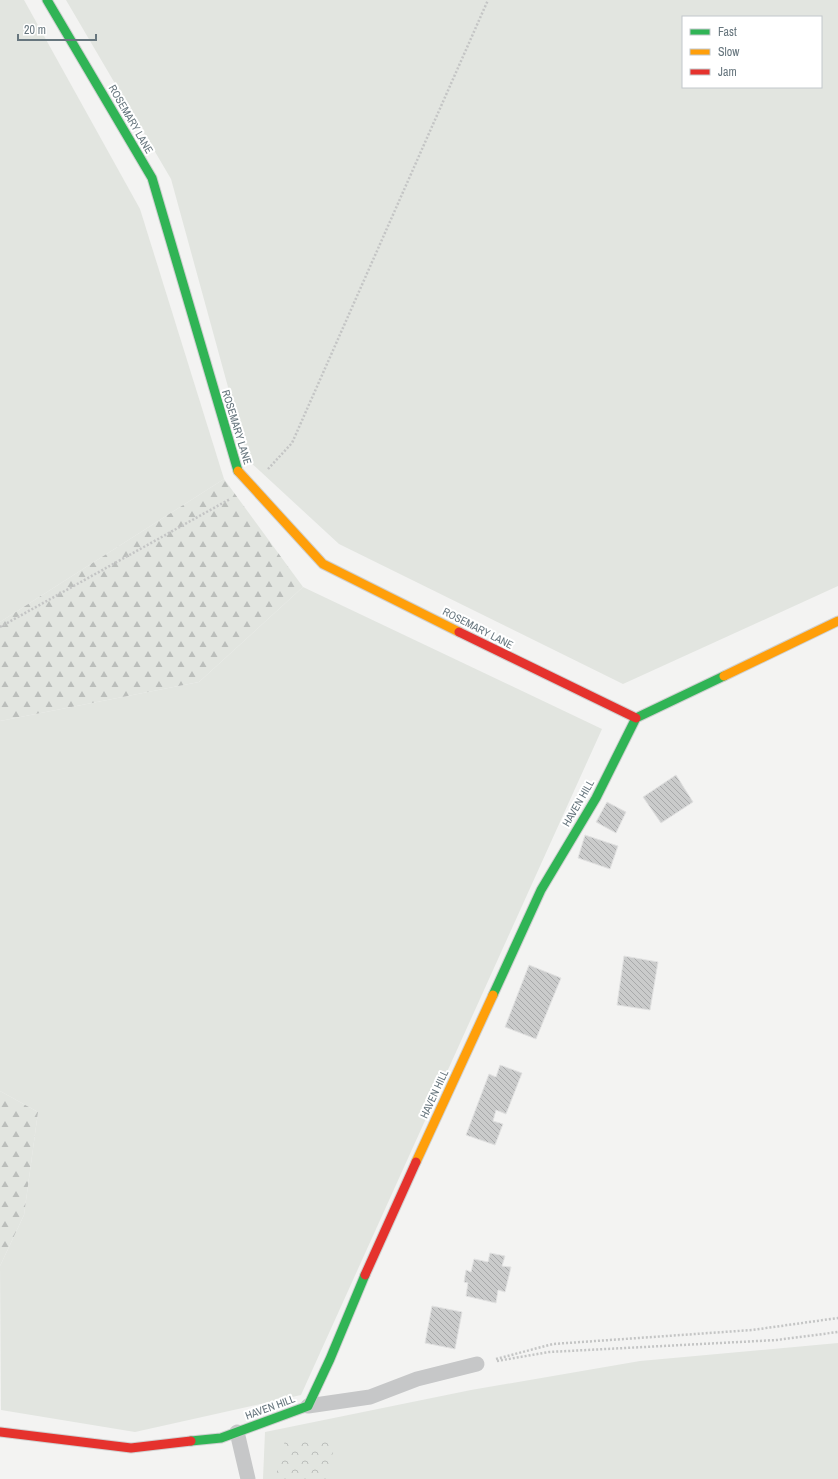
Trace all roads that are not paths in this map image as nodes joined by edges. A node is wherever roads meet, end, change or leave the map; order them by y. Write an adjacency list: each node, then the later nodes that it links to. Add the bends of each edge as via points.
1 (47, 0): 3 (street, ROSEMARY LANE, via 152,178 236,469 323,564)
2 (838, 621): 3 (street)
3 (636, 718): 5 (street, HAVEN HILL, via 596,798 541,890 382,1236)
4 (477, 1364): 5 (lane, via 417,1379 370,1397)
5 (308, 1406): 7 (street, HAVEN HILL)
6 (0, 1432): 7 (street, HAVEN HILL, via 131,1448 221,1438)
7 (237, 1432): 8 (lane)
8 (248, 1479)

